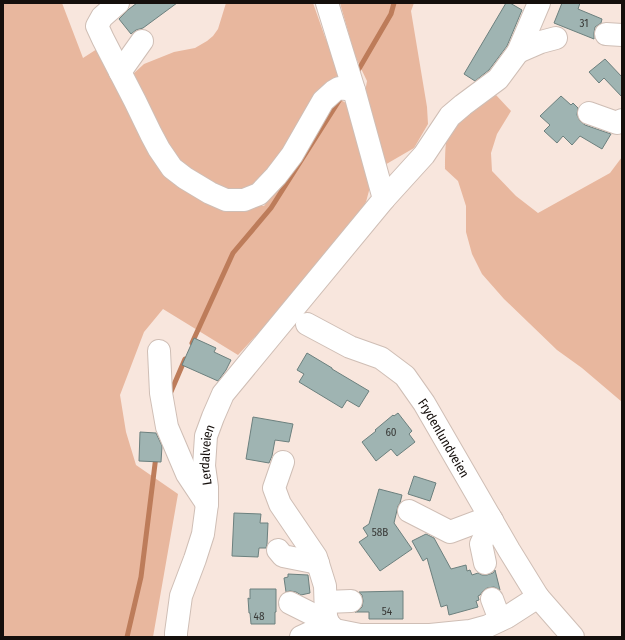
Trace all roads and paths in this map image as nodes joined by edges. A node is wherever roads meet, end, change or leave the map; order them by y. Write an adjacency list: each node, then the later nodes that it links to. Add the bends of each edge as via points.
1 (118, 3): 7 (street, via 102,17 98,26)
2 (327, 3): 8 (street)
3 (539, 3): 6 (street, Lerdalveien)
4 (556, 38): 6 (street)
5 (142, 41): 7 (street)
6 (518, 52): 11 (street, Lerdalveien, via 498,79 450,116 424,155)
7 (120, 72): 8 (street, via 159,149 172,168 210,193 226,200 244,200 258,194 292,155 323,101 339,88)
8 (354, 90): 11 (street)
9 (589, 113): 10 (street, via 617,123)
10 (622, 120)
11 (384, 199): 15 (street, Lerdalveien, via 224,394 206,436 204,466)
12 (306, 324): 17 (street, Frydenlundveien, via 350,347 381,358 405,376 424,403)
13 (159, 351): 15 (street, via 161,393 167,427 187,474)
14 (283, 462): 19 (street, via 274,488 280,504)
15 (207, 504): 29 (street, Lerdalveien, via 203,534 181,596)
16 (409, 511): 17 (street, via 450,532)
17 (491, 518): 20 (street, via 481,544); 21 (street, Frydenlundveien)
18 (278, 550): 19 (street, via 283,556)
19 (318, 563): 25 (street, via 325,586)
20 (485, 564)
21 (538, 597): 26 (street); 31 (street, Frydenlundveien)
22 (492, 599): 26 (street)
23 (351, 601): 25 (street)
24 (290, 603): 25 (street)
25 (328, 621): 28 (street, via 335,630 360,635); 30 (street)
26 (494, 628): 27 (street)
27 (463, 634): 28 (street)
28 (409, 636)
29 (176, 637)
30 (302, 637)
31 (573, 637)

